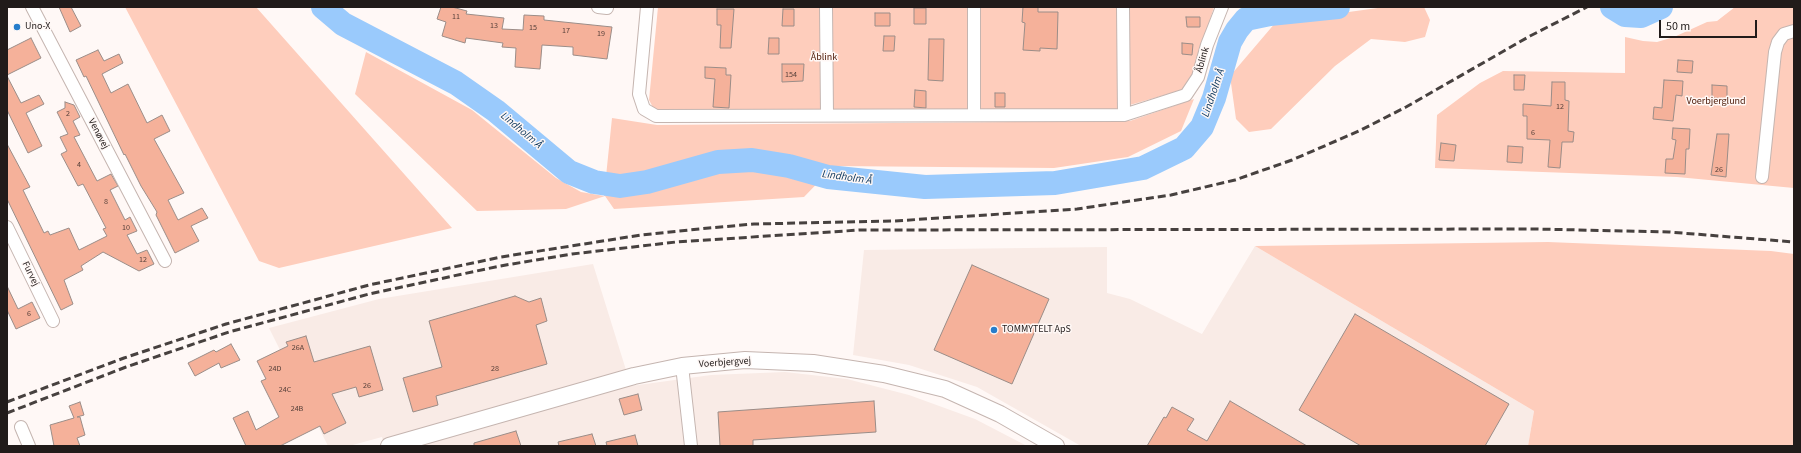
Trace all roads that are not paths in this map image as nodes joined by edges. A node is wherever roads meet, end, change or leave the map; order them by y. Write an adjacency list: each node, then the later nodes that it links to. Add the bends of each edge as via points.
1 (32, 7): 13 (street, Venøvej)
2 (647, 7): 8 (street, Åblink, via 639,94 644,109 656,116)
3 (826, 7): 8 (street)
4 (974, 7): 9 (street)
5 (1123, 7): 10 (street)
6 (1222, 7): 10 (street, Åblink, via 1198,77 1186,95)
7 (1794, 31): 11 (street, via 1784,34 1775,52)
8 (827, 115): 9 (street, Åblink)
9 (974, 115): 10 (street, Åblink)
10 (1124, 115)
11 (1762, 177)
12 (7, 227): 14 (street, Furvej)
13 (165, 261)
14 (53, 322)
15 (682, 366): 18 (street, Voerbjergvej, via 634,376); 19 (street); 20 (street, Voerbjergvej, via 745,360 813,363 884,374 945,389 1000,414)
16 (21, 427): 17 (street)
17 (29, 446)
18 (389, 446)
19 (692, 446)
20 (1056, 446)

